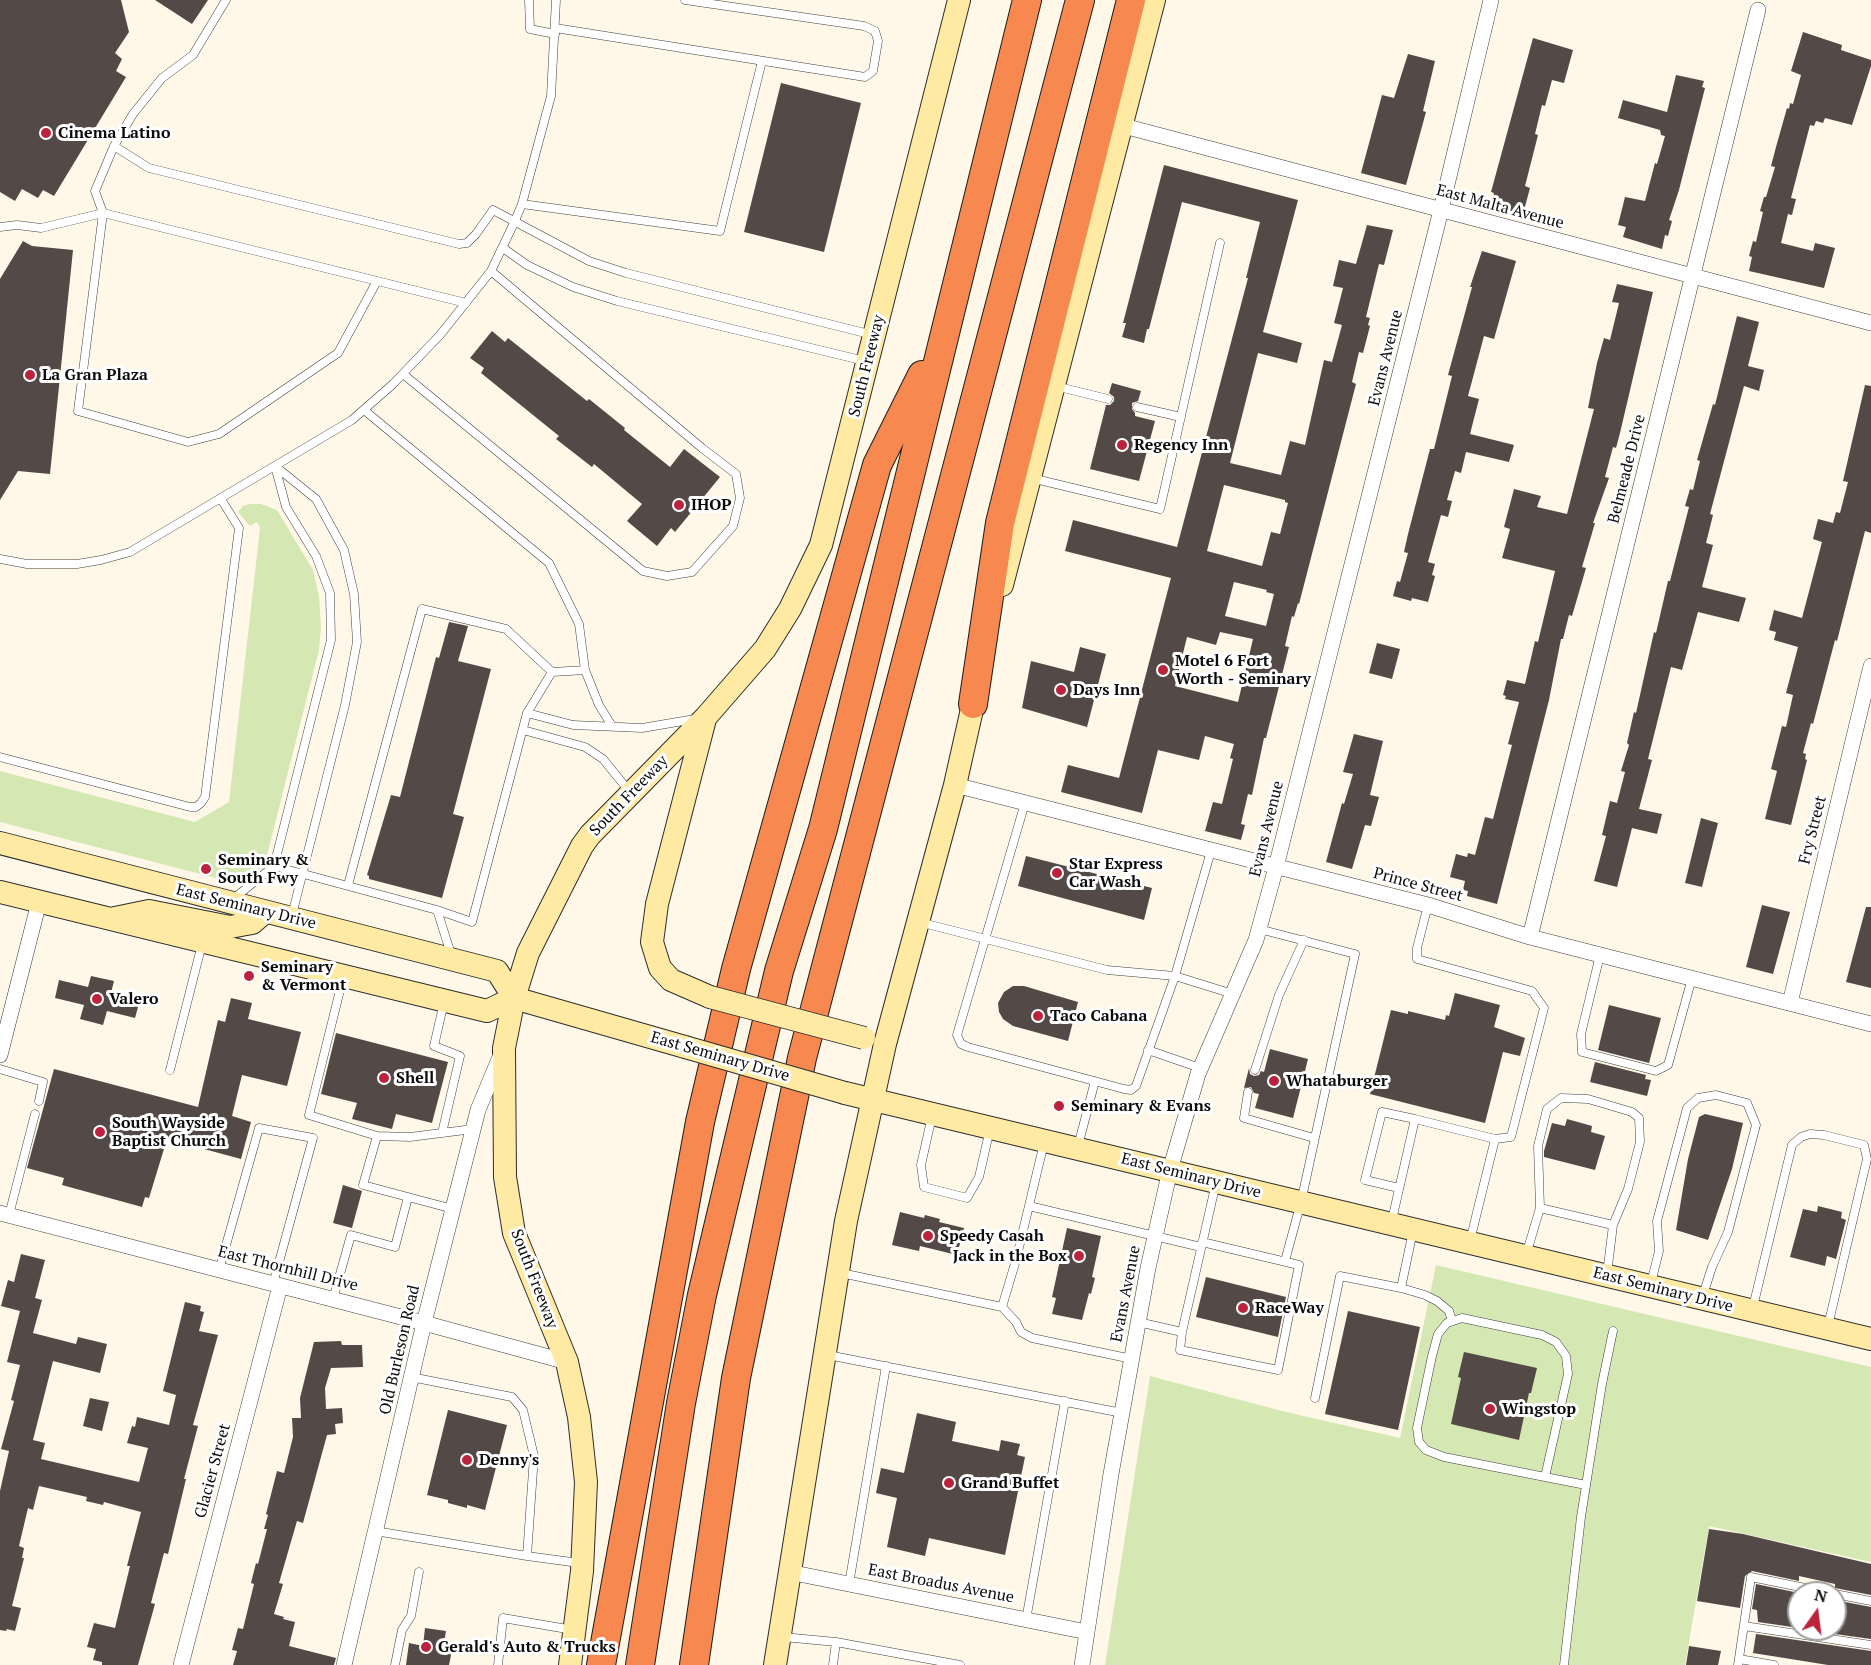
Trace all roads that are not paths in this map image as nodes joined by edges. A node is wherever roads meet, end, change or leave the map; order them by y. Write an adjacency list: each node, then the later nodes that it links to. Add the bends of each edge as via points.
1 (226, 0): 15 (lane, via 193,55 162,78)
2 (529, 0): 12 (lane, via 530,29)
3 (556, 0): 12 (lane)
4 (685, 0): 13 (lane, via 864,26 875,31 878,41 873,71 864,77)
5 (958, 0): 29 (main road, South Freeway)
6 (1027, 0): 28 (highway)
7 (1080, 0): 175 (highway, via 802,1058 736,1378)
8 (1131, 0): 44 (highway, via 1000,524)
9 (1154, 0): 14 (main road)
10 (1491, 0): 17 (street, Evans Avenue)
11 (1758, 10): 24 (street, Belmeade Drive)
12 (555, 31): 13 (lane); 16 (lane, via 552,96)
13 (762, 61): 16 (lane, via 720,231)
14 (1120, 125): 17 (street, East Malta Avenue); 32 (main road)
15 (114, 146): 18 (lane, via 95,191); 19 (lane, via 148,168 459,244 467,243 493,210)
16 (522, 204): 19 (lane)
17 (1441, 210): 24 (street, East Malta Avenue); 56 (street, Evans Avenue)
18 (103, 213): 20 (lane, via 41,228); 25 (lane); 25 (lane, via 78,411 188,442 219,434 338,353)
19 (514, 223): 22 (lane); 29 (lane, via 589,261 626,273)
20 (0, 227)
21 (1220, 243): 36 (lane)
22 (503, 248): 23 (lane); 30 (lane, via 527,266 617,301)
23 (491, 271): 26 (lane); 31 (lane, via 736,474 740,498 733,526 692,572 667,576 644,571)
24 (1693, 276): 27 (street, East Malta Avenue); 69 (street, Belmeade Drive)
25 (377, 281): 26 (lane)
26 (466, 303): 31 (lane)
27 (1871, 323)
28 (946, 327): 173 (highway, via 877,465 736,969 700,1122); 174 (highway, via 823,829 778,971 702,1295)
29 (874, 335): 30 (main road, South Freeway)
30 (867, 362): 46 (main road, South Freeway, via 821,545 765,649)
31 (403, 374): 35 (lane)
32 (1054, 385): 33 (lane); 38 (main road)
33 (1108, 399)
34 (1137, 407): 36 (lane)
35 (364, 410): 37 (lane); 42 (lane, via 549,563 579,624)
36 (1181, 417): 38 (lane, via 1160,508)
37 (275, 466): 39 (lane); 55 (lane, via 286,507 316,556 330,593 331,640); 57 (lane, via 316,499 344,550 354,594 357,642)
38 (1029, 478): 44 (main road)
39 (221, 499): 40 (lane, via 130,552 101,560 49,565); 49 (lane, via 239,528 205,797 196,807 190,807)
40 (0, 559)
41 (1871, 666): 81 (street, Fry Street)
42 (585, 670): 43 (lane); 47 (lane, via 598,705)
43 (552, 672): 45 (lane); 58 (lane, via 506,629 422,609)
44 (973, 704): 50 (main road)
45 (527, 713): 47 (lane, via 573,725); 48 (lane)
46 (705, 718): 47 (lane, via 642,728); 51 (main road, South Freeway); 84 (main road, bridge, via 657,904 652,942 660,968 671,980 710,997)
47 (612, 726)
48 (523, 730): 51 (lane, via 585,747 603,759); 63 (lane, via 472,922)
49 (0, 757)
50 (955, 785): 52 (street, Prince Street); 67 (main road)
51 (631, 794): 79 (main road, South Freeway, via 582,846 528,953)
52 (1025, 803): 54 (street, Prince Street); 70 (lane)
53 (0, 843): 61 (main road, East Seminary Drive)
54 (1211, 851): 56 (street, Prince Street); 75 (lane)
55 (274, 866): 57 (lane); 61 (lane)
56 (1276, 867): 62 (street, Prince Street); 68 (street, Evans Avenue)
57 (303, 873): 58 (lane); 65 (lane)
58 (348, 885): 63 (lane)
59 (0, 892): 60 (main road)
60 (39, 902): 66 (main road); 83 (street)
61 (229, 902): 64 (main road, East Seminary Drive)
62 (1428, 905): 69 (street, Prince Street); 104 (lane, via 1417,959 1532,991 1544,1008 1511,1137)
63 (437, 910): 74 (lane)
64 (265, 912): 65 (main road, East Seminary Drive); 66 (main road, via 252,923 230,927 149,911)
65 (291, 918): 74 (main road, East Seminary Drive)
66 (107, 919): 72 (main road)
67 (918, 922): 70 (lane); 84 (main road)
68 (1259, 928): 71 (lane); 78 (street, Evans Avenue)
69 (1530, 937): 73 (street, Prince Street)
70 (985, 939): 75 (lane, via 1107,970); 92 (lane, via 957,1035 961,1044)
71 (1304, 940): 91 (lane, via 1279,995); 103 (lane, via 1354,954)
72 (203, 942): 76 (main road); 90 (lane)
73 (1600, 955): 77 (street, Prince Street); 77 (lane, via 1581,1034 1582,1052 1656,1071 1668,1065)
74 (452, 959): 79 (main road, East Seminary Drive, via 497,971)
75 (1175, 976): 78 (lane); 86 (lane)
76 (344, 977): 80 (main road); 102 (lane, via 309,1115)
77 (1692, 978): 81 (street, Prince Street)
78 (1233, 994): 88 (street, Evans Avenue)
79 (514, 998): 80 (main road, via 486,1011); 85 (main road, South Freeway); 95 (main road, East Seminary Drive, bridge)
80 (444, 1001): 101 (lane, via 434,1046 460,1056)
81 (1790, 1003): 82 (street, Prince Street)
82 (1871, 1024)
83 (3, 1030): 87 (street)
84 (874, 1041): 95 (main road)
85 (504, 1048): 100 (street, Old Burleson Road); 143 (main road, South Freeway, via 505,1177 514,1233)
86 (1148, 1050): 88 (lane); 92 (lane, via 1136,1086 1131,1090)
87 (0, 1054)
88 (1200, 1068): 107 (street, Evans Avenue)
89 (0, 1069): 94 (lane, via 43,1082)
90 (170, 1070)
91 (1255, 1070)
92 (1095, 1081): 106 (lane)
93 (1248, 1092): 103 (lane, via 1244,1118)
94 (39, 1101)
95 (872, 1101): 97 (main road, East Seminary Drive); 125 (main road)
96 (35, 1114): 115 (lane)
97 (932, 1114): 99 (main road, East Seminary Drive); 99 (lane, via 921,1165 924,1187 967,1198 980,1177)
98 (1416, 1119): 104 (lane); 109 (lane); 109 (lane, via 1382,1113 1365,1180)
99 (990, 1128): 105 (main road, East Seminary Drive)
100 (473, 1129): 101 (lane); 114 (street, Old Burleson Road)
101 (442, 1133): 102 (lane)
102 (377, 1136): 110 (lane, via 363,1185)
103 (1314, 1138): 111 (lane)
104 (1495, 1139): 120 (lane)
105 (1045, 1141): 106 (main road, East Seminary Drive); 112 (lane)
106 (1077, 1149): 107 (main road, East Seminary Drive)
107 (1170, 1170): 108 (main road, East Seminary Drive); 119 (street, Evans Avenue)
108 (1216, 1182): 111 (main road, East Seminary Drive); 121 (lane)
109 (1399, 1188): 116 (lane)
110 (408, 1197): 114 (lane); 130 (lane, via 395,1247 351,1235)
111 (1301, 1203): 116 (main road, East Seminary Drive); 123 (lane)
112 (1029, 1206): 119 (lane); 132 (lane)
113 (1539, 1208): 117 (lane); 117 (lane, via 1538,1146 1547,1109 1561,1098 1588,1099 1632,1112 1639,1118 1638,1151); 122 (lane)
114 (453, 1209): 136 (street, Old Burleson Road)
115 (5, 1214): 124 (street, East Thornhill Drive)
116 (1391, 1225): 118 (main road, East Seminary Drive)
117 (1613, 1225): 126 (lane)
118 (1413, 1230): 120 (main road, East Seminary Drive); 129 (lane)
119 (1155, 1237): 121 (lane); 135 (street, Evans Avenue)
120 (1470, 1243): 122 (main road, East Seminary Drive)
121 (1202, 1244): 123 (lane); 139 (lane)
122 (1525, 1257): 126 (main road, East Seminary Drive)
123 (1284, 1261): 139 (lane, via 1299,1265 1278,1370 1180,1350)
124 (219, 1270): 127 (street, East Thornhill Drive); 127 (lane, via 259,1128 313,1138)
125 (837, 1272): 132 (lane); 141 (main road)
126 (1607, 1276): 128 (main road, East Seminary Drive)
127 (276, 1285): 130 (street, East Thornhill Drive); 168 (street, Glacier Street)
128 (1650, 1286): 131 (main road, East Seminary Drive); 131 (lane, via 1659,1251 1657,1221 1687,1108 1698,1098 1716,1095 1737,1100 1747,1103 1756,1125 1728,1232)
129 (1401, 1288): 134 (lane, via 1437,1301 1449,1311); 146 (lane, via 1340,1276)
130 (333, 1299): 136 (street, East Thornhill Drive)
131 (1702, 1299): 133 (main road, East Seminary Drive)
132 (1002, 1307): 142 (lane, via 1021,1332 1032,1338)
133 (1752, 1311): 137 (main road, East Seminary Drive); 137 (lane, via 1792,1145 1810,1134 1824,1135 1864,1145 1868,1159)
134 (1452, 1321): 149 (lane, via 1462,1318 1542,1335 1556,1342 1566,1356 1568,1374); 149 (lane, via 1438,1334 1417,1428 1419,1442 1426,1450 1444,1457)
135 (1138, 1322): 139 (lane); 142 (street, Evans Avenue)
136 (424, 1323): 143 (street, East Thornhill Drive); 145 (street, Old Burleson Road)
137 (1827, 1329): 140 (main road, East Seminary Drive)
138 (1613, 1331): 150 (lane)
139 (1182, 1332)
140 (1871, 1339)
141 (823, 1354): 144 (lane); 155 (main road)
142 (1132, 1359): 148 (street, Evans Avenue)
143 (567, 1362): 153 (main road, South Freeway, via 579,1417 586,1482)
144 (886, 1366): 147 (lane); 156 (lane)
145 (411, 1377): 151 (street, Old Burleson Road); 152 (lane, via 512,1397 523,1410 534,1456)
146 (1315, 1398)
147 (1065, 1401): 148 (lane); 160 (lane)
148 (1122, 1413): 163 (street, Evans Avenue)
149 (1545, 1477): 150 (lane)
150 (1586, 1485): 180 (lane)
151 (375, 1531): 152 (lane); 169 (street, Old Burleson Road)
152 (527, 1556): 153 (lane)
153 (582, 1564): 162 (main road, South Freeway)
154 (419, 1572): 170 (lane, via 411,1616 402,1630)
155 (789, 1572): 156 (street, East Broadus Avenue); 164 (main road)
156 (849, 1584): 160 (street, East Broadus Avenue)
157 (1787, 1584): 161 (lane, via 1751,1577)
158 (1847, 1596): 159 (lane)
159 (1871, 1601)
160 (1026, 1620): 163 (street, East Broadus Avenue)
161 (1744, 1626): 166 (lane); 167 (lane)
162 (574, 1630): 171 (lane, via 503,1618); 172 (main road, South Freeway)
163 (1087, 1632): 179 (street, Evans Avenue)
164 (779, 1637): 165 (lane); 176 (main road)
165 (836, 1642): 177 (lane); 178 (lane)
166 (1871, 1645)
167 (1739, 1662): 181 (lane)
168 (181, 1665)
169 (344, 1665)
170 (395, 1665)
171 (498, 1665)
172 (570, 1665)
173 (601, 1665)
174 (640, 1665)
175 (694, 1665)
176 (775, 1665)
177 (833, 1665)
178 (960, 1665)
179 (1082, 1665)
180 (1564, 1665)
181 (1774, 1665)

